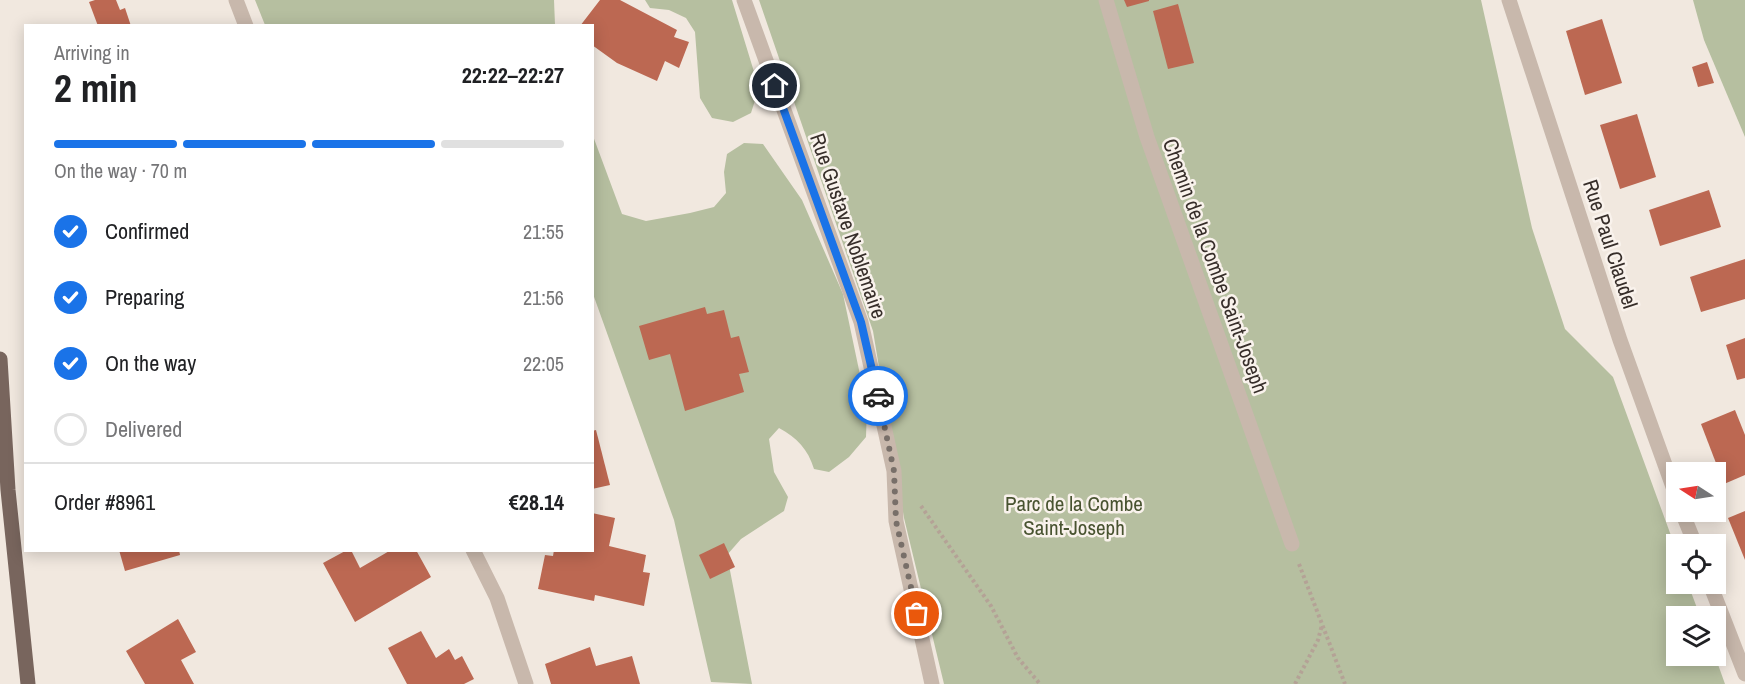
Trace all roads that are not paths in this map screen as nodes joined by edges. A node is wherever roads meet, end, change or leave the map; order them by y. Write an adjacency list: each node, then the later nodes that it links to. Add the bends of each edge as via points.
1 (236, 0): 5 (street)
2 (744, 0): 14 (street, Rue Gustave Noblemaire, via 861,322 894,471 896,521)
3 (1106, 0): 8 (street, Chemin de la Combe Saint-Joseph, via 1147,137)
4 (1509, 0): 7 (street, Rue Paul Claudel, via 1620,340)
5 (245, 24)
6 (0, 359): 12 (main road, via 8,490)
7 (1666, 468)
8 (1292, 544)
9 (474, 552): 13 (street, via 497,598)
10 (1714, 594): 11 (street)
11 (1745, 674)
12 (28, 684)
13 (526, 684)
14 (933, 684)

